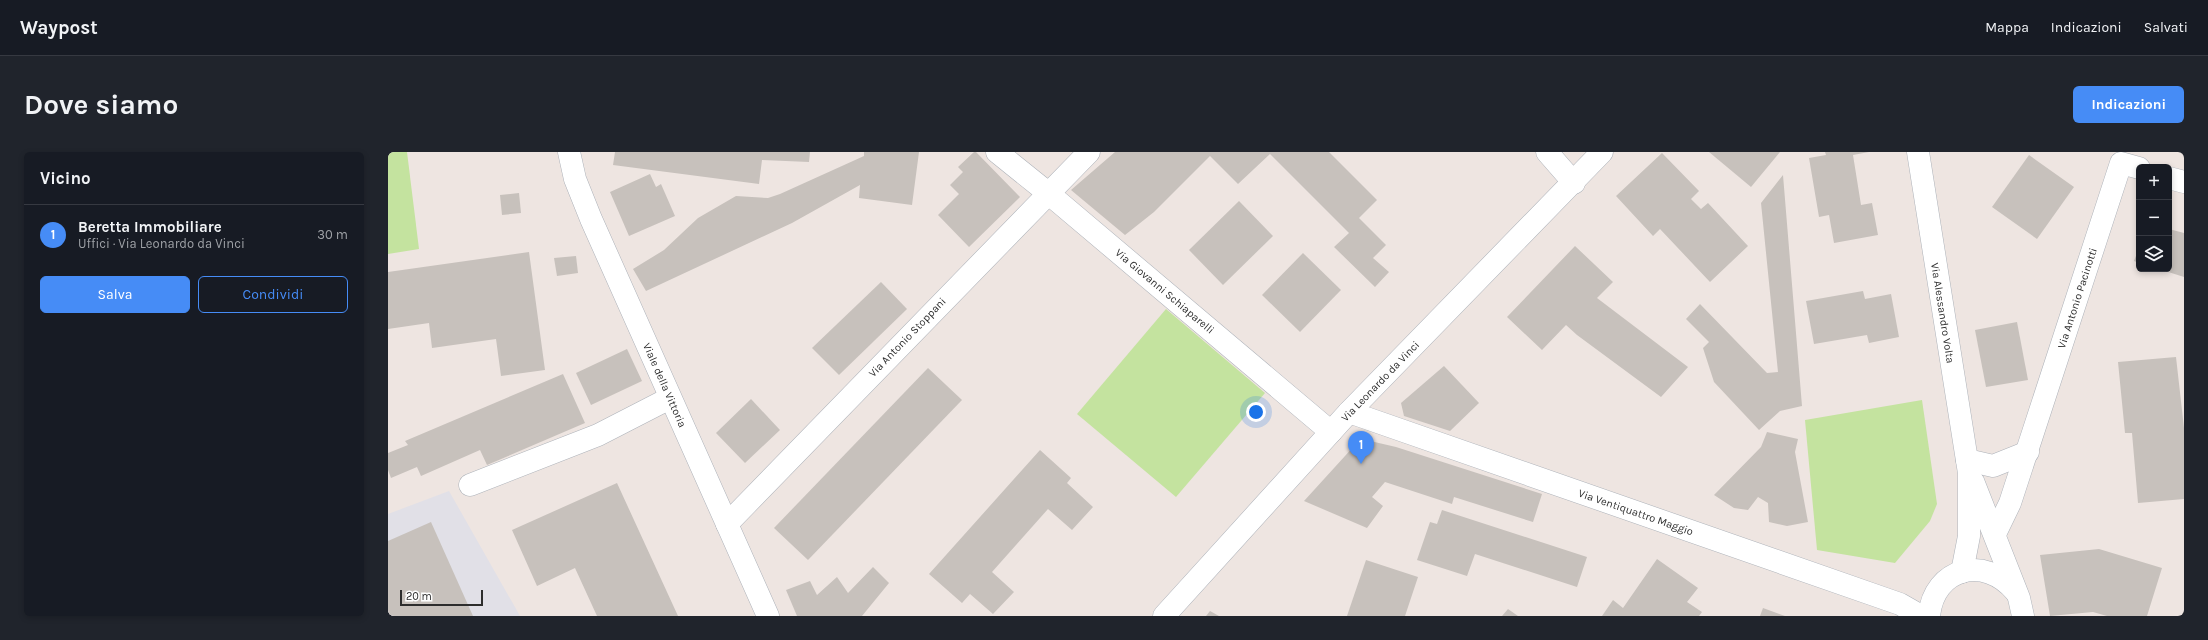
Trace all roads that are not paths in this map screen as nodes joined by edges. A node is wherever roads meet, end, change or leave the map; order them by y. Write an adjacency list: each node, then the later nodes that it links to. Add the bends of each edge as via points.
1 (569, 152): 12 (street, Viale della Vittoria, via 591,219)
2 (997, 152): 11 (street, Via Giovanni Schiaparelli)
3 (1089, 152): 11 (street, Via Antonio Stoppani)
4 (1547, 152): 10 (street)
5 (1602, 152): 10 (street, Via Leonardo da Vinci)
6 (1918, 152): 16 (street, Via Alessandro Volta)
7 (2136, 167): 15 (street, Via Antonio Pacinotti, via 2121,163)
8 (2172, 179): 9 (street)
9 (2184, 182)
10 (1574, 183): 13 (street, Via Leonardo da Vinci)
11 (1048, 193): 14 (street, Via Giovanni Schiaparelli); 18 (street, Via Antonio Stoppani)
12 (670, 398): 17 (street, via 598,435); 18 (street, Viale della Vittoria)
13 (1349, 412): 14 (street, Via Leonardo da Vinci); 24 (street, Via Ventiquattro Maggio, via 1900,604)
14 (1331, 432): 23 (street, Via Leonardo da Vinci)
15 (2028, 452): 16 (street, via 1993,466); 19 (street, Via Antonio Pacinotti, via 2010,504)
16 (1968, 466): 19 (street, Via Alessandro Volta); 20 (street, Via Alessandro Volta, via 1969,536)
17 (470, 484)
18 (727, 524): 22 (street, Viale della Vittoria)
19 (1995, 534): 21 (street, Via Alessandro Volta)
20 (1962, 572): 21 (street, Via Alessandro Volta, via 1990,572 2003,578); 25 (street, Via Alessandro Volta, via 1948,579 1939,588 1932,601)
21 (2015, 591): 26 (street, Via Alessandro Volta, via 2022,606)
22 (768, 616)
23 (1164, 616)
24 (1921, 616)
25 (1929, 616)
26 (2023, 616)

